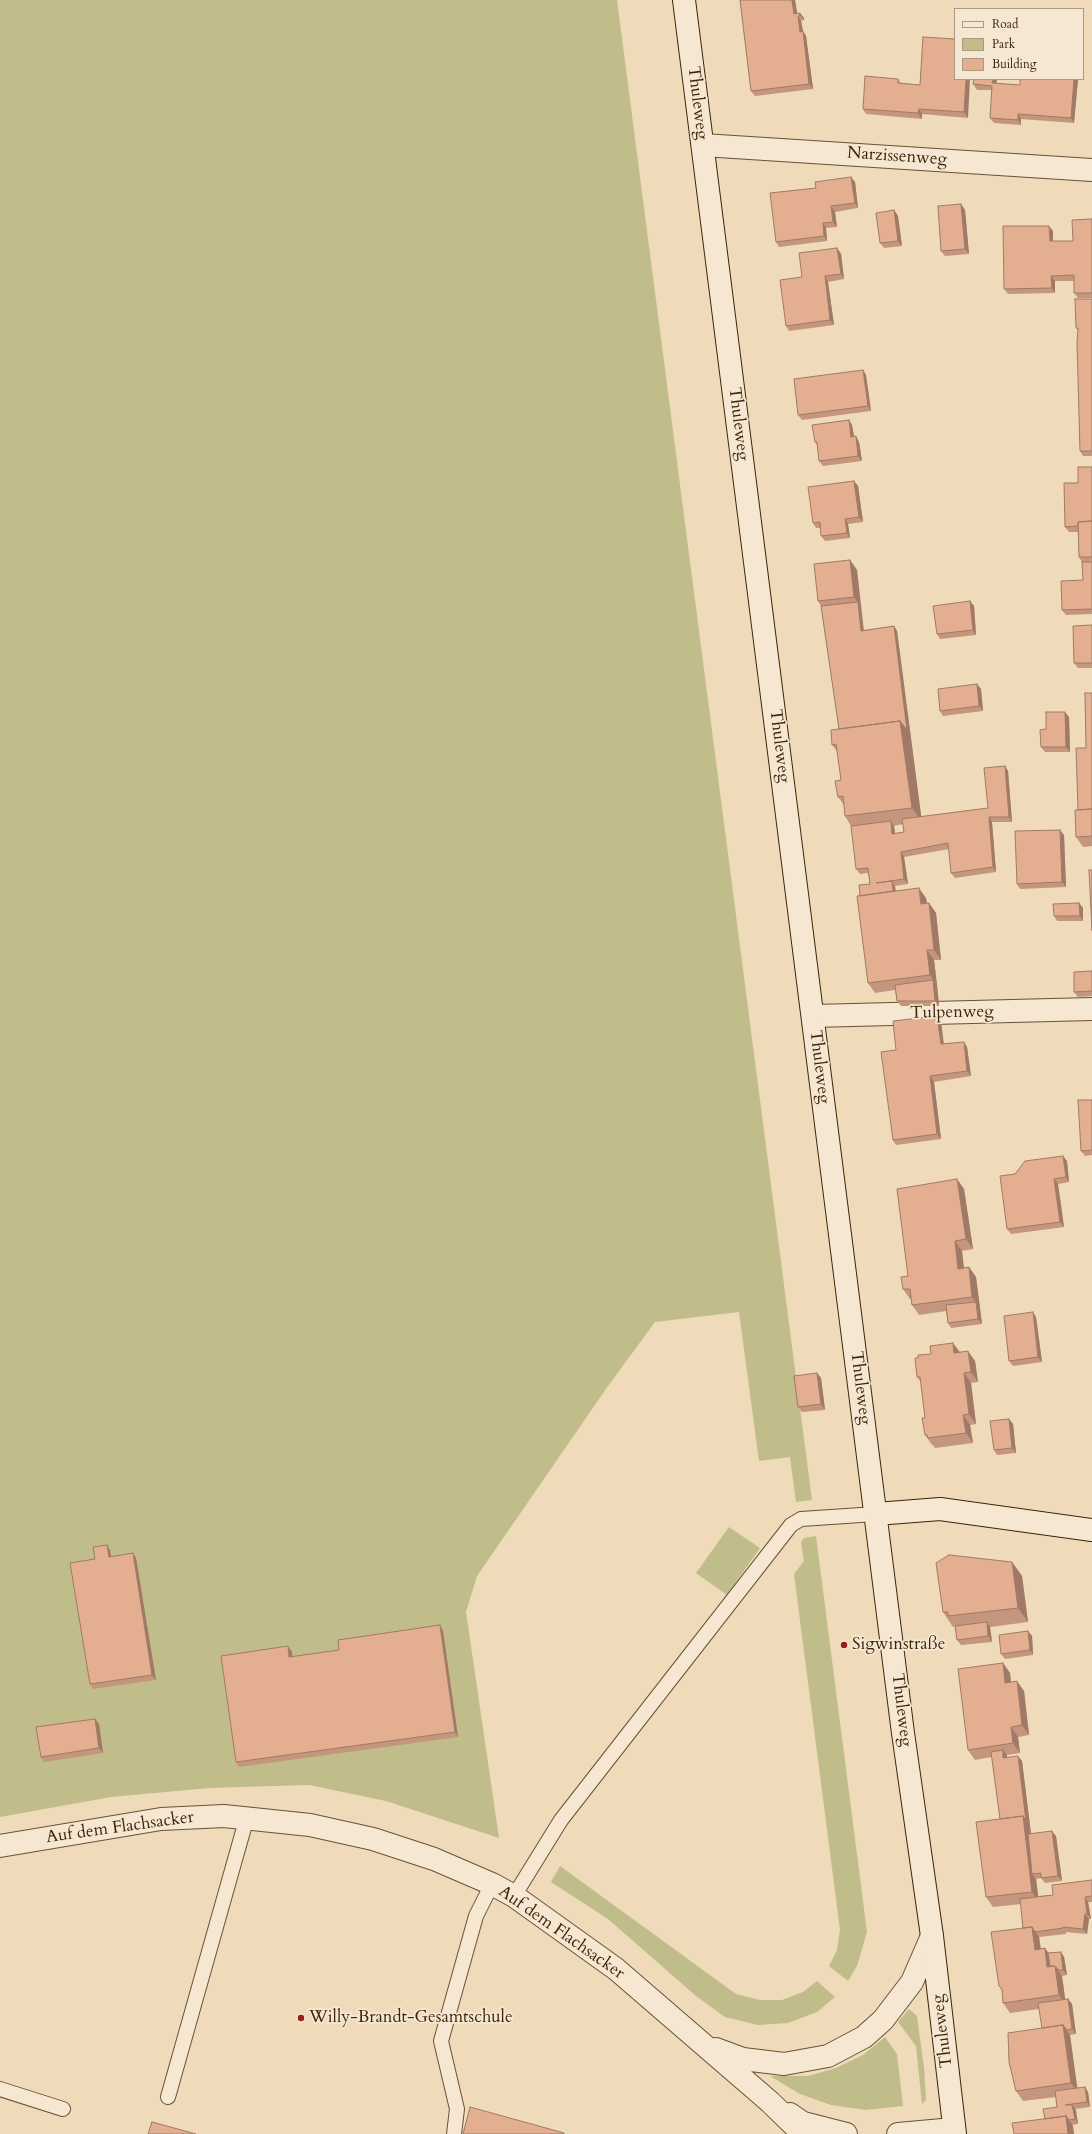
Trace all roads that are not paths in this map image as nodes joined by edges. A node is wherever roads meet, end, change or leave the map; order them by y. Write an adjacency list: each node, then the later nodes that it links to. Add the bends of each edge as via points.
1 (684, 0): 2 (street, Thuleweg)
2 (703, 145): 3 (street, Narzissenweg); 5 (street, Thuleweg)
3 (1092, 170)
4 (1092, 1009): 5 (street, Tulpenweg)
5 (813, 1016): 6 (street, Thuleweg)
6 (876, 1514): 7 (street, via 940,1509); 11 (lane, via 801,1519 791,1525 561,1820); 12 (street, Thuleweg)
7 (1092, 1530)
8 (247, 1817): 9 (street, Auf dem Flachsacker, via 160,1819); 10 (street, Auf dem Flachsacker, via 310,1825 373,1839 434,1859); 15 (lane)
9 (0, 1846)
10 (492, 1884): 11 (street, Auf dem Flachsacker); 19 (lane, via 476,1916 441,2041 457,2109)
11 (514, 1896): 13 (street, Auf dem Flachsacker, via 616,1969)
12 (932, 1936): 13 (street, Auf dem Flachsacker, via 912,1982 882,2020 864,2037 828,2056 784,2064 743,2059); 18 (street, Thuleweg)
13 (703, 2045): 16 (street, Auf dem Flachsacker)
14 (0, 2090): 17 (lane)
15 (168, 2097)
16 (770, 2102): 20 (street, Auf dem Flachsacker); 21 (street, Auf dem Flachsacker, via 803,2123)
17 (62, 2109)
18 (954, 2131): 22 (street)
19 (454, 2134)
20 (803, 2134)
21 (846, 2134)
22 (898, 2134)

